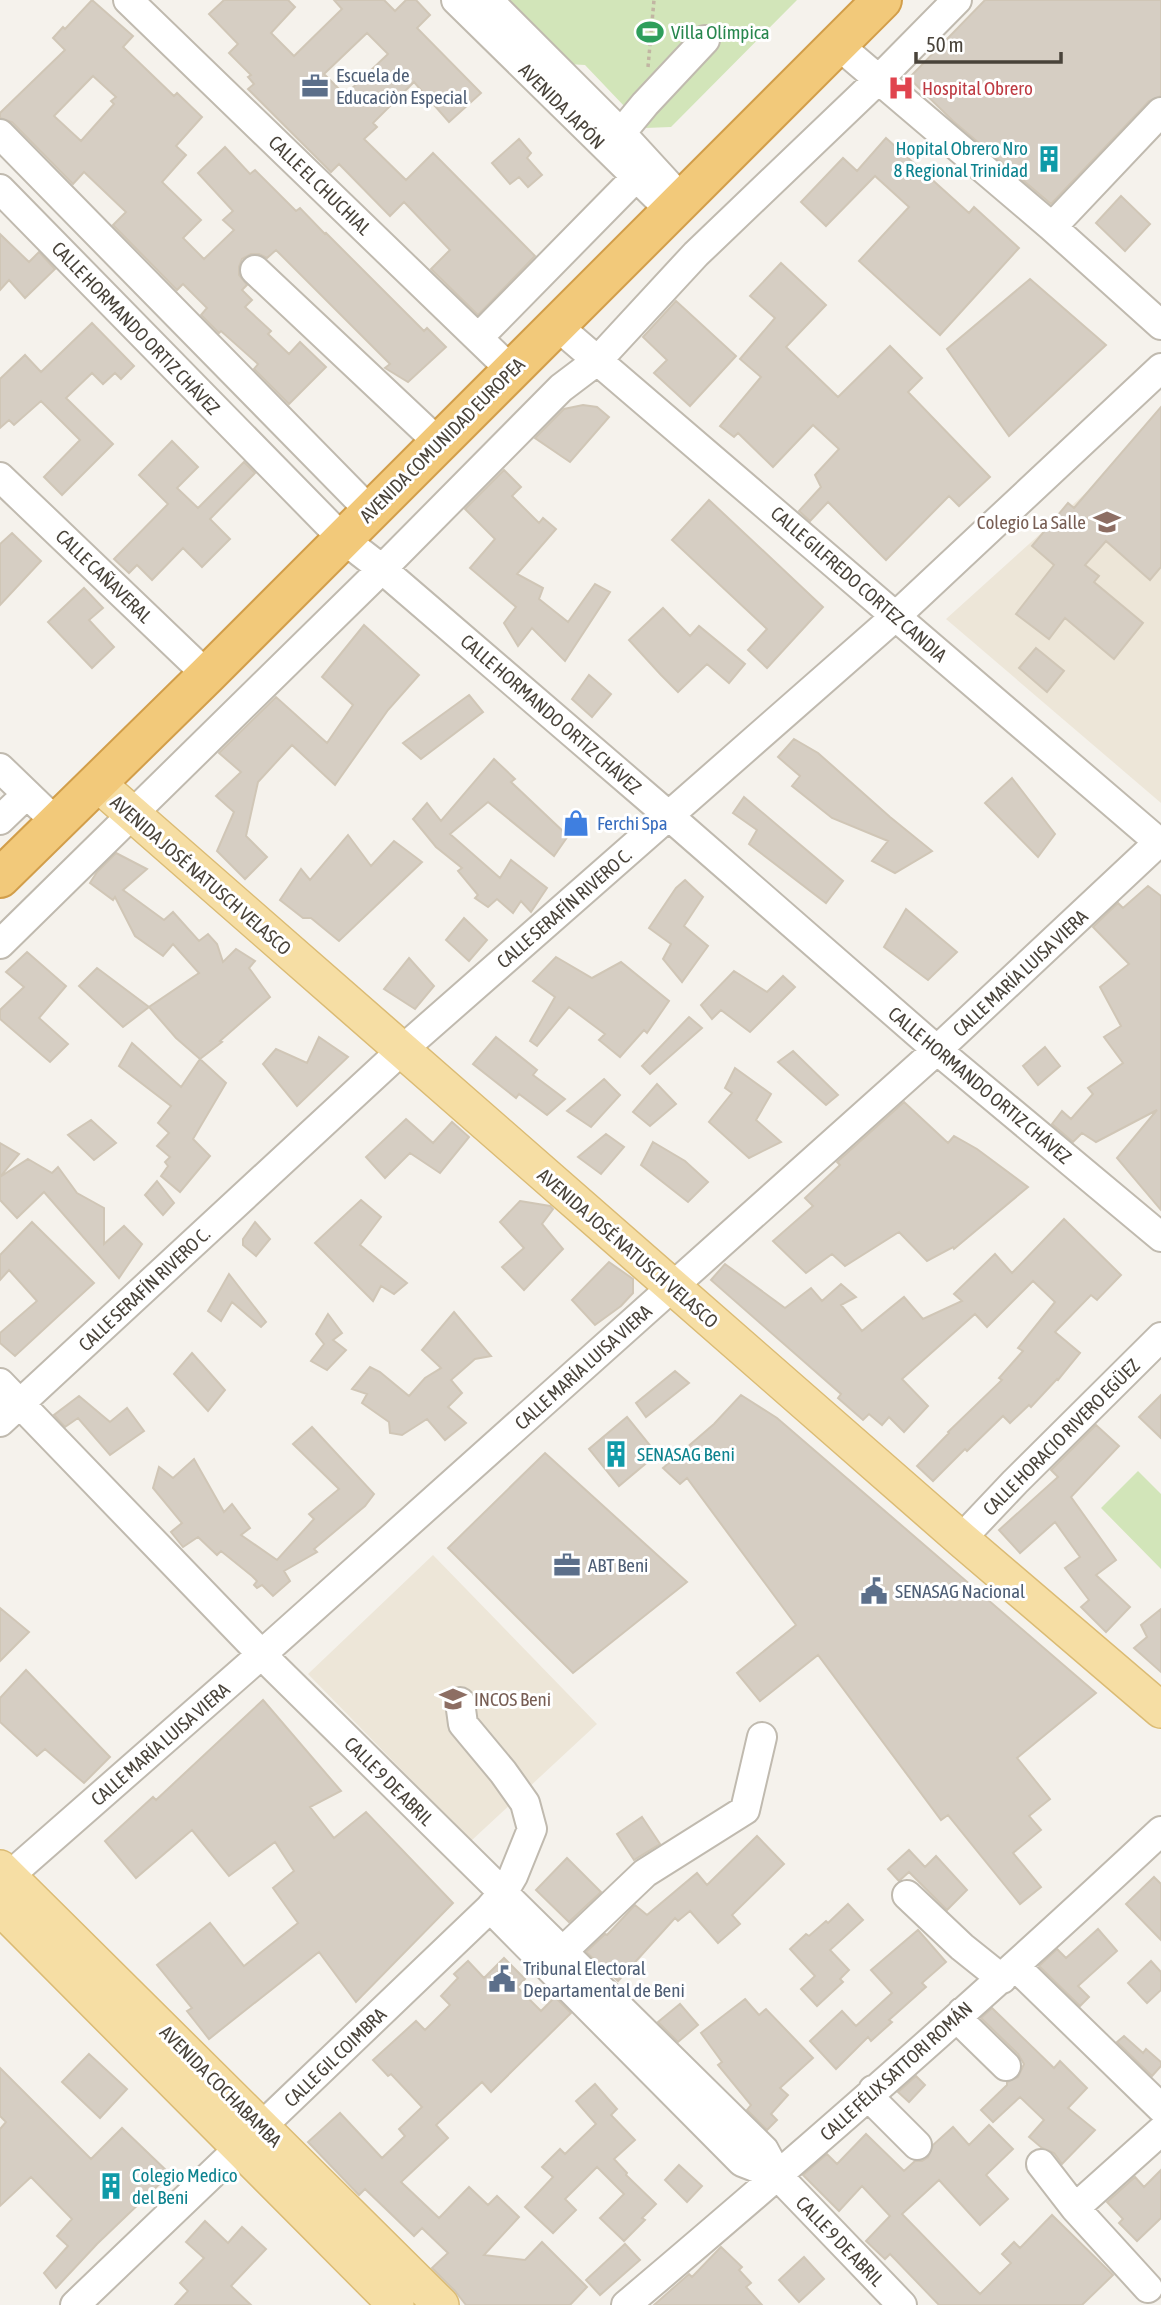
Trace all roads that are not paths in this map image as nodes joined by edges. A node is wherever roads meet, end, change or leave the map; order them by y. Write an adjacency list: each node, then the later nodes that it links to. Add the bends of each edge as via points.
1 (128, 0): 19 (street, CALLE EL CHUCHIAL)
2 (456, 0): 12 (street, AVENIDA JAPÓN)
3 (488, 0): 10 (street, AVENIDA JAPÓN)
4 (882, 0): 7 (highway, AVENIDA COMUNIDAD EUROPEA)
5 (957, 0): 8 (street)
6 (705, 40): 10 (street)
7 (837, 44): 8 (street); 14 (highway, AVENIDA COMUNIDAD EUROPEA)
8 (879, 79): 15 (street); 20 (street, via 696,254)
9 (1161, 112): 15 (street)
10 (621, 133): 12 (street, AVENIDA JAPÓN)
11 (0, 134): 25 (street)
12 (642, 171): 14 (street, AVENIDA JAPÓN); 19 (street)
13 (0, 189): 26 (street, CALLE HORMANDO ORTIZ CHÁVEZ)
14 (675, 204): 17 (highway, AVENIDA COMUNIDAD EUROPEA)
15 (1052, 227): 18 (street)
16 (255, 270): 23 (street)
17 (556, 325): 20 (street, CALLE GILFREDO CORTEZ CANDIA); 22 (highway, AVENIDA COMUNIDAD EUROPEA)
18 (1161, 325)
19 (478, 338): 22 (street, CALLE EL CHUCHIAL)
20 (598, 360): 27 (street, via 561,388); 28 (street, CALLE GILFREDO CORTEZ CANDIA)
21 (1161, 368): 28 (street, CALLE SERAFÍN RIVERO C.)
22 (512, 371): 23 (highway, AVENIDA COMUNIDAD EUROPEA)
23 (439, 443): 25 (highway, AVENIDA COMUNIDAD EUROPEA)
24 (0, 477): 29 (street, CALLE CAÑAVERAL)
25 (370, 510): 26 (highway, AVENIDA COMUNIDAD EUROPEA)
26 (342, 538): 27 (street, CALLE HORMANDO ORTIZ CHÁVEZ); 29 (highway, AVENIDA COMUNIDAD EUROPEA)
27 (382, 569): 33 (street); 34 (street, CALLE HORMANDO ORTIZ CHÁVEZ)
28 (896, 616): 34 (street, CALLE SERAFÍN RIVERO C.); 37 (street, CALLE GILFREDO CORTEZ CANDIA)
29 (207, 675): 31 (highway, AVENIDA COMUNIDAD EUROPEA)
30 (0, 768): 32 (street)
31 (104, 776): 33 (main road, AVENIDA JOSÉ NATUSCH VELASCO); 36 (highway, AVENIDA COMUNIDAD EUROPEA)
32 (27, 794): 35 (street); 36 (street)
33 (140, 808): 39 (street); 40 (main road, AVENIDA JOSÉ NATUSCH VELASCO)
34 (669, 816): 40 (street, CALLE SERAFÍN RIVERO C.); 41 (street, CALLE HORMANDO ORTIZ CHÁVEZ)
35 (0, 820)
36 (56, 822): 38 (highway, AVENIDA COMUNIDAD EUROPEA)
37 (1160, 843): 41 (street, CALLE MARÍA LUISA VIERA)
38 (0, 878)
39 (0, 944)
40 (410, 1043): 43 (main road, AVENIDA JOSÉ NATUSCH VELASCO); 46 (street, CALLE SERAFÍN RIVERO C.)
41 (937, 1050): 42 (street, CALLE HORMANDO ORTIZ CHÁVEZ); 43 (street, CALLE MARÍA LUISA VIERA)
42 (1161, 1237)
43 (681, 1280): 47 (main road, AVENIDA JOSÉ NATUSCH VELASCO); 48 (street, CALLE MARÍA LUISA VIERA)
44 (1161, 1337): 47 (street, CALLE HORACIO RIVERO EGÜEZ)
45 (0, 1383): 46 (street, CALLE 9 DE ABRIL)
46 (7, 1413): 48 (street, CALLE 9 DE ABRIL)
47 (968, 1531): 49 (main road, AVENIDA JOSÉ NATUSCH VELASCO); 51 (main road, AVENIDA JOSÉ NATUSCH VELASCO)
48 (255, 1661): 54 (street, CALLE MARÍA LUISA VIERA); 56 (street, CALLE 9 DE ABRIL)
49 (1161, 1684)
50 (460, 1702): 56 (street, CALLE GIL COIMBRA, via 463,1724 525,1803 532,1829 513,1876)
51 (1161, 1710)
52 (762, 1737): 57 (street, via 745,1810 645,1873)
53 (1161, 1831): 58 (street, CALLE FÉLIX SATTORI ROMÁN)
54 (2, 1884): 64 (main road, AVENIDA COCHABAMBA)
55 (906, 1895): 58 (street, via 962,1947)
56 (496, 1900): 57 (street, CALLE 9 DE ABRIL); 64 (street, CALLE GIL COIMBRA); 67 (street, CALLE 9 DE ABRIL, via 742,2162)
57 (562, 1952): 67 (street, CALLE 9 DE ABRIL, via 764,2150)
58 (1009, 1973): 59 (street, CALLE FÉLIX SATTORI ROMÁN); 62 (street)
59 (962, 2012): 60 (street, via 964,2025); 61 (street, CALLE FÉLIX SATTORI ROMÁN)
60 (1006, 2066)
61 (873, 2090): 65 (street, via 876,2104); 67 (street, CALLE FÉLIX SATTORI ROMÁN)
62 (1161, 2108)
63 (1161, 2131): 68 (street)
64 (251, 2138): 70 (street, CALLE GIL COIMBRA); 71 (main road, AVENIDA COCHABAMBA); 72 (main road, AVENIDA COCHABAMBA)
65 (917, 2145)
66 (1041, 2164): 68 (street)
67 (778, 2176): 73 (street, CALLE FÉLIX SATTORI ROMÁN); 74 (street, CALLE 9 DE ABRIL)
68 (1075, 2208): 69 (street)
69 (1146, 2290)
70 (75, 2305)
71 (396, 2305)
72 (441, 2305)
73 (626, 2305)
74 (902, 2305)

